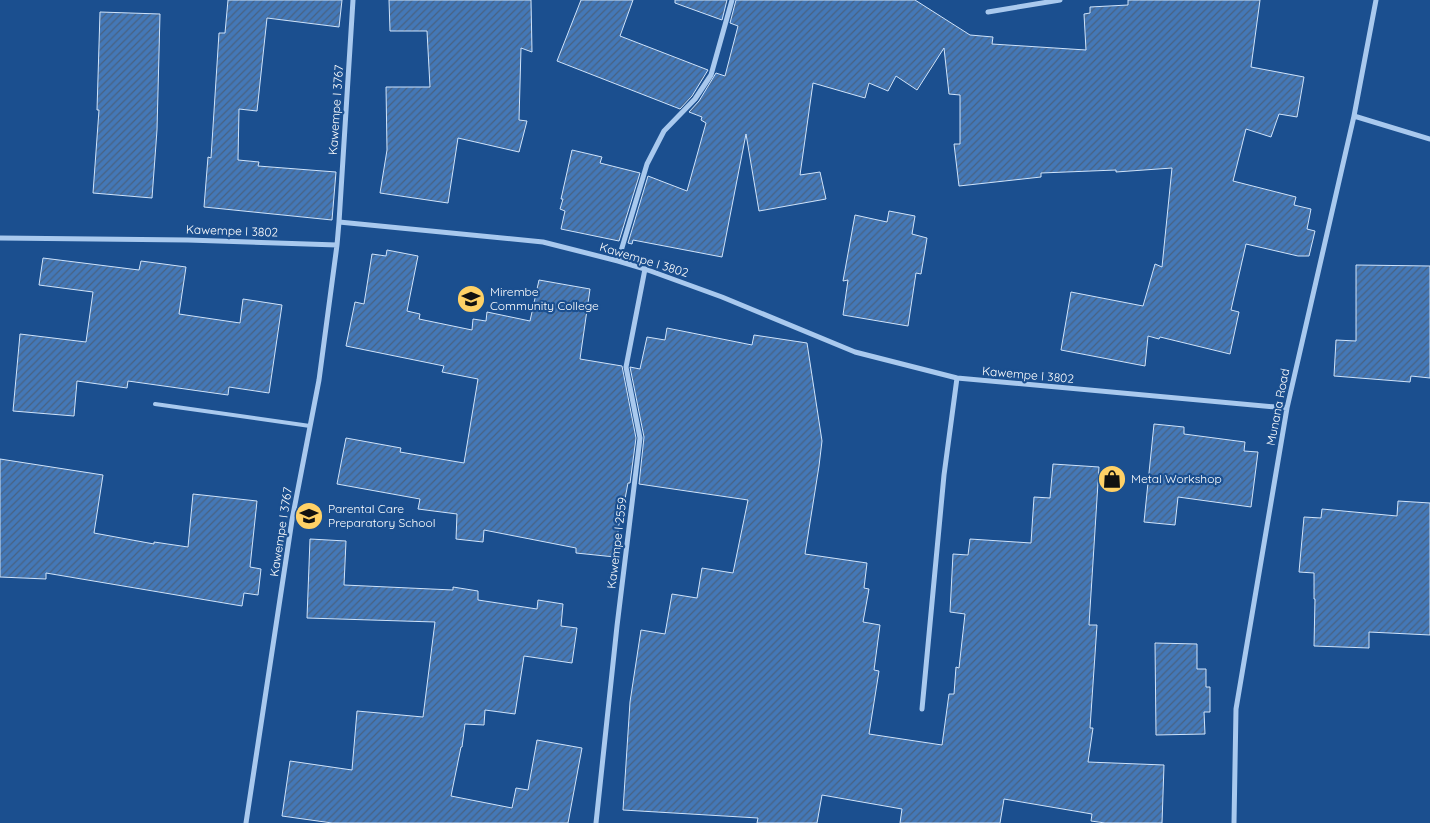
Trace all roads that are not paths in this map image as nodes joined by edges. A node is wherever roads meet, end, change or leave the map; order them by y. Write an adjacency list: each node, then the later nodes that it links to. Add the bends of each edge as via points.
1 (353, 0): 8 (street, Kawempe I 3767)
2 (732, 0): 11 (street, via 710,75 695,99 664,131 647,164)
3 (1060, 0): 5 (street)
4 (1376, 0): 6 (street, Munana Road)
5 (988, 12)
6 (1354, 116): 7 (street); 15 (street, Munana Road)
7 (1430, 139)
8 (340, 222): 10 (street); 11 (street, Kawempe I 3802, via 543,242)
9 (0, 238): 10 (street, Kawempe I 3802)
10 (337, 245): 16 (street, Kawempe I 3767)
11 (618, 261): 12 (street, Kawempe I 3802)
12 (645, 269): 13 (street, Kawempe I 3802, via 855,352); 19 (street, Kawempe I 2559, via 626,366 640,438)
13 (957, 378): 15 (street, Kawempe I 3802); 17 (street, via 944,475)
14 (155, 404): 16 (lane)
15 (1287, 408): 20 (street, Munana Road, via 1236,709)
16 (310, 426): 18 (street, Kawempe I 3767, via 292,520)
17 (922, 709)
18 (246, 823)
19 (596, 823)
20 (1234, 823)

